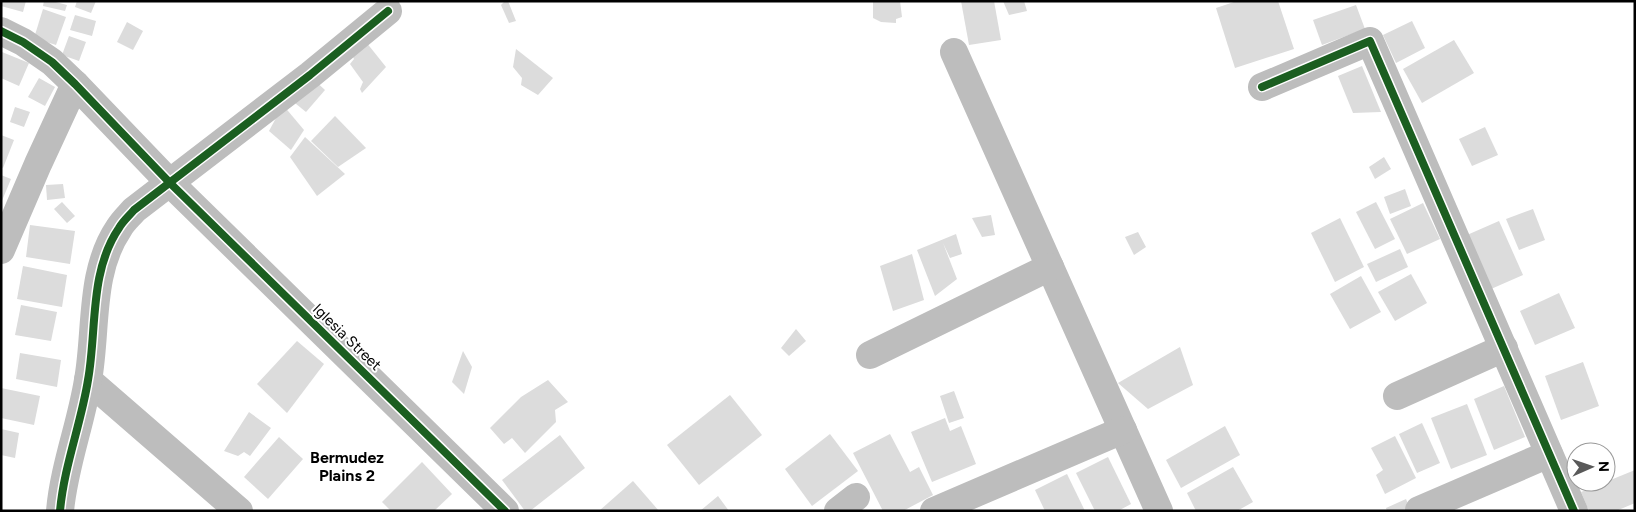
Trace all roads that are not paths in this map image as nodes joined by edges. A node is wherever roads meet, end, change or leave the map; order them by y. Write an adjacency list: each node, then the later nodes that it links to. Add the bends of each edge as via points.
1 (388, 10): 6 (street)
2 (1, 31): 4 (street, Iglesia Street, via 52,62)
3 (954, 52): 8 (street)
4 (75, 84): 6 (street, Iglesia Street); 7 (street)
5 (1262, 87): 9 (street, via 1370,41)
6 (170, 183): 11 (street, via 134,210 119,227 108,249 99,282); 15 (street, Iglesia Street)
7 (1, 250)
8 (1050, 267): 10 (street); 13 (street)
9 (1504, 348): 12 (street); 14 (street)
10 (870, 355)
11 (88, 380): 17 (street, via 62,489); 18 (street)
12 (1397, 396)
13 (1123, 430): 19 (street); 20 (street)
14 (1549, 454): 16 (street); 21 (street)
15 (500, 510)
16 (1419, 510)
17 (60, 511)
18 (239, 511)
19 (934, 511)
20 (1159, 511)
21 (1574, 511)

